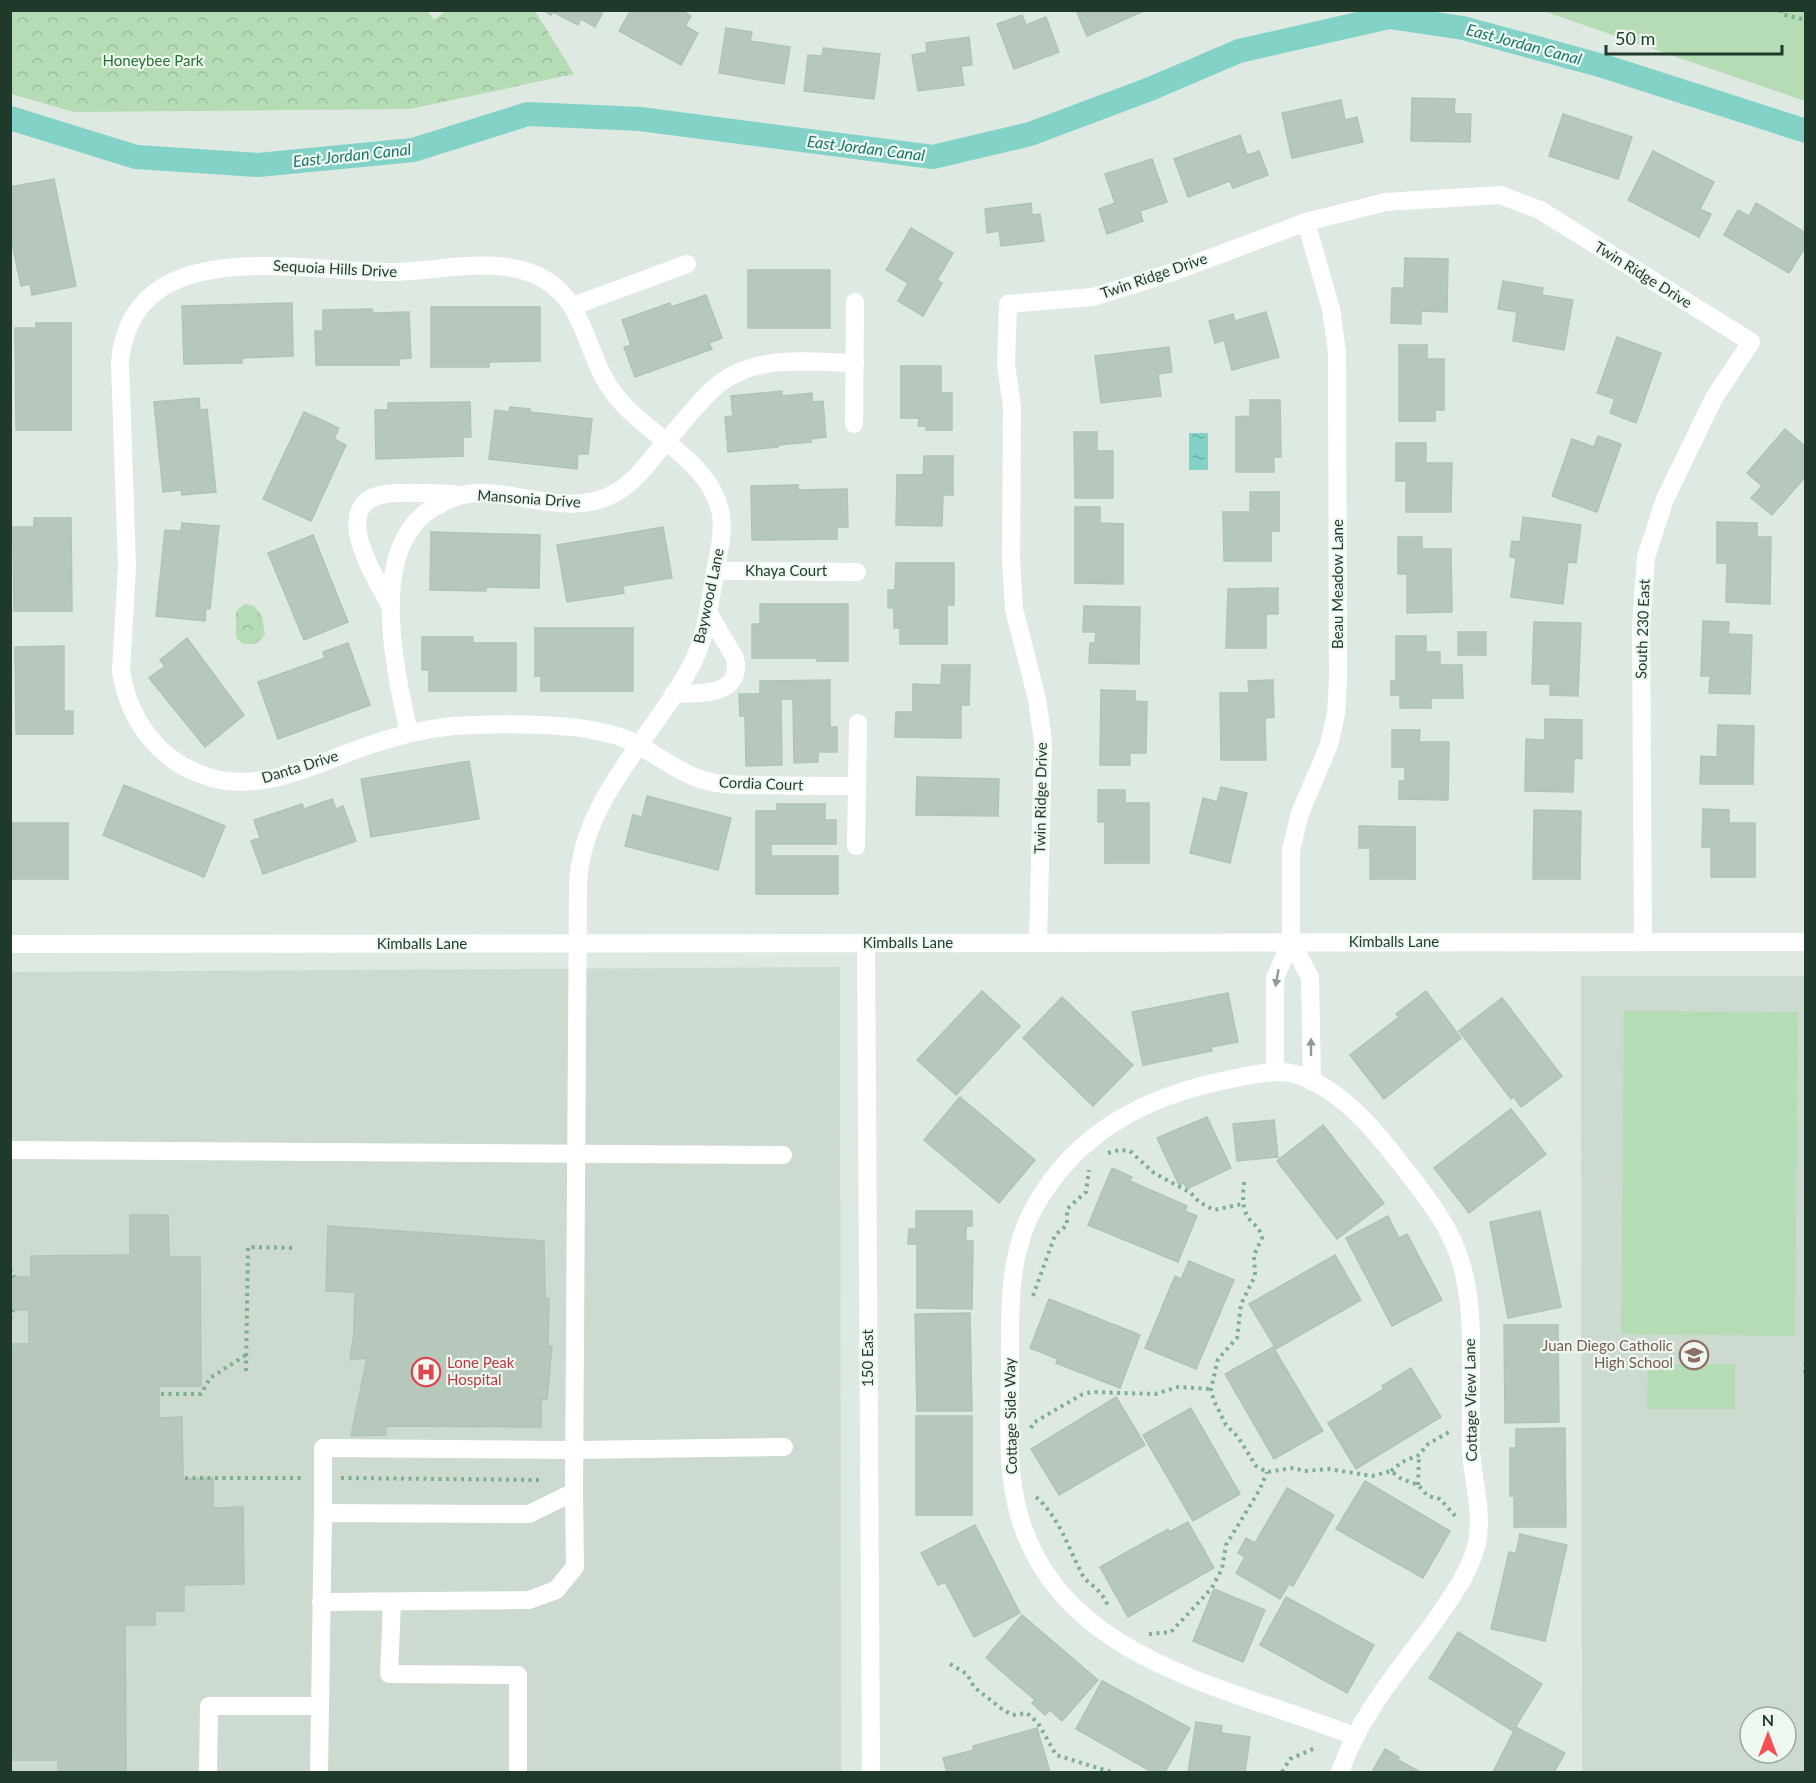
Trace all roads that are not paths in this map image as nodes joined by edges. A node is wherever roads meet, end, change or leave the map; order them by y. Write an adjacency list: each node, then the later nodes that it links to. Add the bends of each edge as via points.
1 (1306, 222): 7 (street, Twin Ridge Drive, via 1386,202 1500,195 1540,210); 22 (street, Beau Meadow Lane, via 1330,309 1337,352 1338,680 1329,745 1300,813 1291,850); 26 (street, Twin Ridge Drive, via 1093,297 1008,304 1006,364 1012,407 1014,609 1037,699 1043,741)
2 (687, 264): 5 (street)
3 (548, 280): 5 (street, Baywood Lane, via 564,292); 6 (street, Sequoia Hills Drive, via 502,267 394,272 252,266 171,282 150,296)
4 (855, 302): 8 (street)
5 (573, 306): 10 (street, Baywood Lane, via 610,389)
6 (134, 314): 18 (street, Danta Drive, via 124,336 120,363 128,566 121,654 124,688 145,733 168,757 198,773 246,782 280,777)
7 (1751, 342): 23 (street, South 230 East, via 1714,398 1665,499 1646,557 1641,628)
8 (855, 363): 9 (street); 10 (street, Mansonia Drive, via 768,363 741,370 712,390)
9 (854, 424)
10 (665, 443): 11 (street, Mansonia Drive, via 630,483 591,502 565,504); 12 (street, Baywood Lane, via 704,477 718,502 722,530)
11 (472, 494): 14 (street, Mansonia Drive, via 434,506 412,526 393,567); 14 (street, via 388,494 363,507 356,535)
12 (715, 571): 13 (street, Khaya Court); 15 (street, Baywood Lane)
13 (857, 572)
14 (392, 610): 18 (street, Mansonia Drive, via 396,665)
15 (708, 612): 16 (street, Baywood Lane, via 700,646); 16 (street, via 735,658 733,680 712,693)
16 (673, 694): 19 (street, Baywood Lane)
17 (858, 723): 20 (street)
18 (409, 734): 19 (street, Danta Drive, via 479,725 580,727)
19 (639, 746): 20 (street, Cordia Court, via 682,772 710,782); 28 (street, Baywood Lane, via 594,817 584,842 578,870)
20 (857, 786): 21 (street)
21 (856, 846)
22 (1291, 942): 23 (street, Kimballs Lane); 26 (street, Kimballs Lane); 29 (street, one-way to 29, via 1275,978); 31 (street, one-way to 22, via 1310,977)
23 (1643, 942): 24 (street, Kimballs Lane)
24 (1806, 942)
25 (866, 943): 26 (street, Kimballs Lane); 28 (street, Kimballs Lane); 46 (street, 150 East)
26 (1038, 943)
27 (10, 944): 28 (street, Kimballs Lane)
28 (579, 944): 33 (street, Baywood Lane)
29 (1275, 1072): 30 (street, Cottage Side Way); 42 (street, Cottage Side Way, via 1220,1081 1158,1099 1122,1115 1068,1162 1036,1204 1016,1255 1010,1294 1010,1469 1018,1513 1038,1557 1067,1598 1107,1633 1130,1650 1187,1678)
30 (1294, 1074): 31 (street, Cottage View Lane)
31 (1312, 1082): 42 (street, Cottage View Lane, via 1371,1127 1436,1210 1456,1247 1470,1306 1471,1450 1479,1506 1477,1543 1454,1593)
32 (10, 1150): 33 (street)
33 (578, 1154): 34 (street); 36 (street, Baywood Lane)
34 (783, 1155)
35 (784, 1447): 36 (street)
36 (575, 1450): 37 (street, Baywood Lane); 38 (street, via 323,1448)
37 (574, 1492): 38 (street, via 529,1514); 40 (street, Baywood Lane, via 575,1568 556,1590 529,1600)
38 (322, 1513): 39 (street)
39 (321, 1602): 40 (street, Baywood Lane); 41 (street)
40 (392, 1602): 45 (street, via 389,1674 519,1675)
41 (320, 1706): 43 (street, via 208,1706); 44 (street)
42 (1354, 1736): 47 (street, Cottage View Lane)
43 (208, 1773)
44 (319, 1773)
45 (518, 1773)
46 (871, 1773)
47 (1340, 1773)

